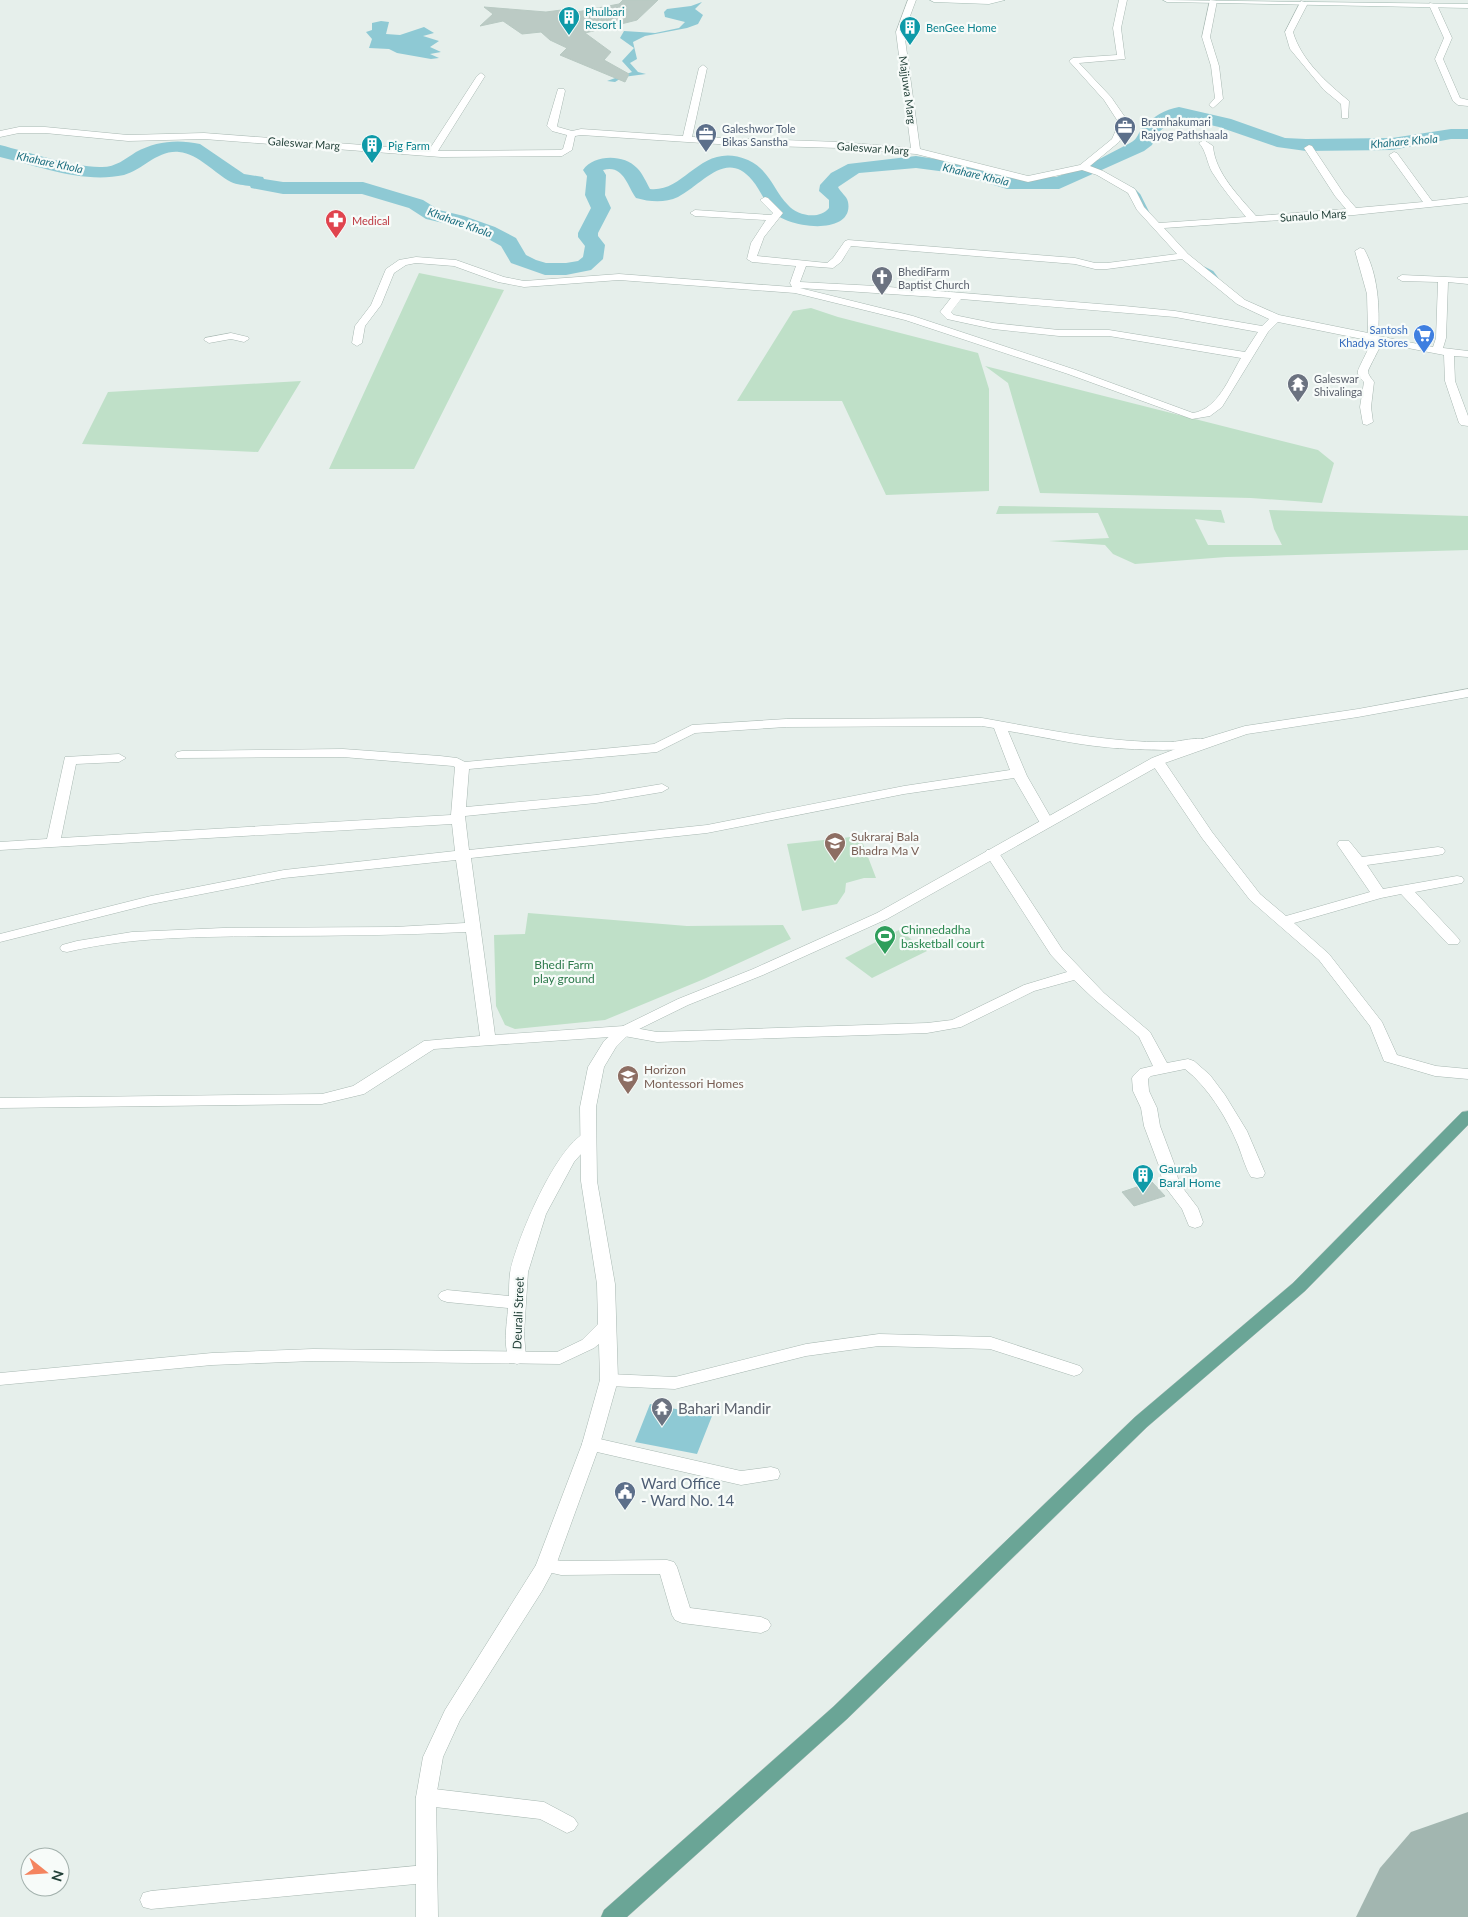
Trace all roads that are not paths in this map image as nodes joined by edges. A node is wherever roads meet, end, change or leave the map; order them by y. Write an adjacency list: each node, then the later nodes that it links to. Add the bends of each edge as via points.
1 (912, 0): 21 (street, Majjuwa Marg, via 900,32)
2 (934, 0): 3 (street)
3 (1001, 0)
4 (1123, 0): 24 (street, via 1117,28 1122,57 1073,61 1117,107 1124,123 1116,140)
5 (1167, 0): 6 (street)
6 (1213, 1): 7 (street); 14 (street, via 1206,37 1216,66 1219,99)
7 (1304, 3): 8 (street); 15 (street, via 1289,32 1293,47 1327,88 1346,103)
8 (1433, 5): 9 (street); 13 (street, via 1448,38 1439,59 1456,99)
9 (1468, 6)
10 (703, 68): 18 (street)
11 (481, 76): 22 (street)
12 (561, 91): 16 (street, via 552,126)
13 (1468, 104)
14 (1213, 105)
15 (1345, 116)
16 (571, 133): 18 (street, Galeswar Marg); 22 (street, Galeswar Marg, via 567,150 562,153)
17 (0, 134): 22 (street, Galeswar Marg, via 45,130 128,138 229,137)
18 (687, 138): 21 (street, Galeswar Marg)
19 (1204, 143): 31 (street, via 1208,146 1212,165)
20 (1309, 148): 29 (street)
21 (916, 151): 24 (street, Galeswar Marg, via 1028,179)
22 (432, 153)
23 (1394, 155): 27 (street)
24 (1083, 167): 32 (street, via 1100,172 1132,191 1140,208)
25 (765, 200): 30 (street, via 778,213)
26 (1468, 200): 27 (street, Sunaulo Marg)
27 (1429, 204): 29 (street, Sunaulo Marg)
28 (695, 212): 30 (street)
29 (1354, 212): 31 (street, Sunaulo Marg)
30 (774, 218): 35 (street, via 758,240 752,259)
31 (1253, 219): 32 (street, Sunaulo Marg)
32 (1158, 226): 34 (street)
33 (1360, 251): 43 (street, via 1372,287)
34 (1184, 256): 35 (street, via 1095,266 1055,259 848,242 838,260 829,266); 40 (street, via 1241,302)
35 (802, 263): 39 (street, via 796,285)
36 (1402, 278): 37 (street)
37 (1443, 279): 38 (street); 46 (street, via 1438,348)
38 (1468, 281)
39 (958, 296): 41 (street, via 1166,313); 48 (street, via 945,312 950,317 993,326 1059,333 1144,337)
40 (1276, 318): 41 (street); 43 (street)
41 (1264, 330): 48 (street)
42 (244, 339): 44 (street, via 231,336)
43 (1375, 339): 46 (street); 49 (street, via 1363,369 1369,382 1364,410)
44 (209, 340)
45 (357, 343): 48 (street, via 360,326 376,305 390,271 402,262 433,260 456,263 502,280 524,284 641,278 814,294 909,318 1192,416 1206,414 1218,405)
46 (1445, 352): 47 (street); 50 (street, via 1450,381)
47 (1468, 354)
48 (1249, 356)
49 (1367, 422)
50 (1465, 423)
51 (1468, 694): 53 (street, via 1245,730)
52 (1000, 725): 53 (street, via 1103,743 1170,746); 57 (street, via 982,722 786,723 692,729 657,748); 58 (street)
53 (1204, 743): 56 (street)
54 (182, 755): 57 (street, via 343,754 440,760 457,762)
55 (119, 758): 62 (street, via 70,760)
56 (1157, 761): 61 (street); 72 (street, via 1207,835 1255,897)
57 (462, 766): 60 (street)
58 (1017, 773): 61 (street); 67 (street, via 904,790 707,829)
59 (662, 788): 60 (street)
60 (458, 815): 62 (street); 67 (street)
61 (1046, 823): 66 (street)
62 (53, 843): 64 (street)
63 (1344, 844): 68 (street)
64 (0, 846)
65 (1438, 851): 68 (street)
66 (992, 853): 77 (street, via 1056,952); 78 (street, via 882,916)
67 (463, 854): 73 (street); 74 (street, via 284,874 151,900)
68 (1358, 862): 71 (street)
69 (1457, 880): 70 (street)
70 (1405, 890): 71 (street); 75 (street)
71 (1380, 894): 72 (street)
72 (1283, 922): 81 (street, via 1324,957 1377,1025 1390,1058 1435,1071)
73 (473, 927): 76 (street, via 132,936); 79 (street)
74 (0, 938)
75 (1453, 940)
76 (67, 948)
77 (1077, 974): 78 (street, via 1029,988 956,1024 927,1028 657,1037); 80 (street, via 1145,1035)
78 (624, 1031): 79 (street); 84 (street, via 610,1044 596,1067 588,1107)
79 (488, 1039): 82 (street, via 430,1044 358,1090 322,1099)
80 (1162, 1068): 85 (street, via 1188,1064 1198,1070 1245,1141); 86 (street, via 1146,1072 1140,1078 1141,1091 1149,1108 1170,1184 1190,1208)
81 (1468, 1074)
82 (0, 1103)
83 (1468, 1116): 103 (main road, via 1299,1287 1141,1422 840,1713)
84 (588, 1137): 88 (street, Deurali Street, via 567,1159 538,1214 519,1272); 89 (street, via 589,1182 606,1284)
85 (1257, 1173)
86 (1195, 1222)
87 (447, 1296): 88 (street)
88 (517, 1303): 90 (street, Deurali Street)
89 (607, 1326): 90 (street, via 588,1344 560,1358); 93 (street)
90 (517, 1358): 92 (street, via 313,1354 212,1359)
91 (1074, 1370): 93 (street, via 991,1343 879,1340 806,1350 675,1383)
92 (0, 1379)
93 (609, 1380): 94 (street)
94 (591, 1444): 95 (street, via 741,1478); 96 (street)
95 (771, 1474)
96 (546, 1565): 97 (street, via 561,1568 667,1567 682,1616); 98 (street, via 452,1716 433,1757)
97 (761, 1624)
98 (426, 1797): 99 (street, via 544,1811); 100 (street)
99 (568, 1824)
100 (426, 1874): 101 (street); 102 (street)
101 (151, 1900)
102 (427, 1917)
103 (612, 1917)

